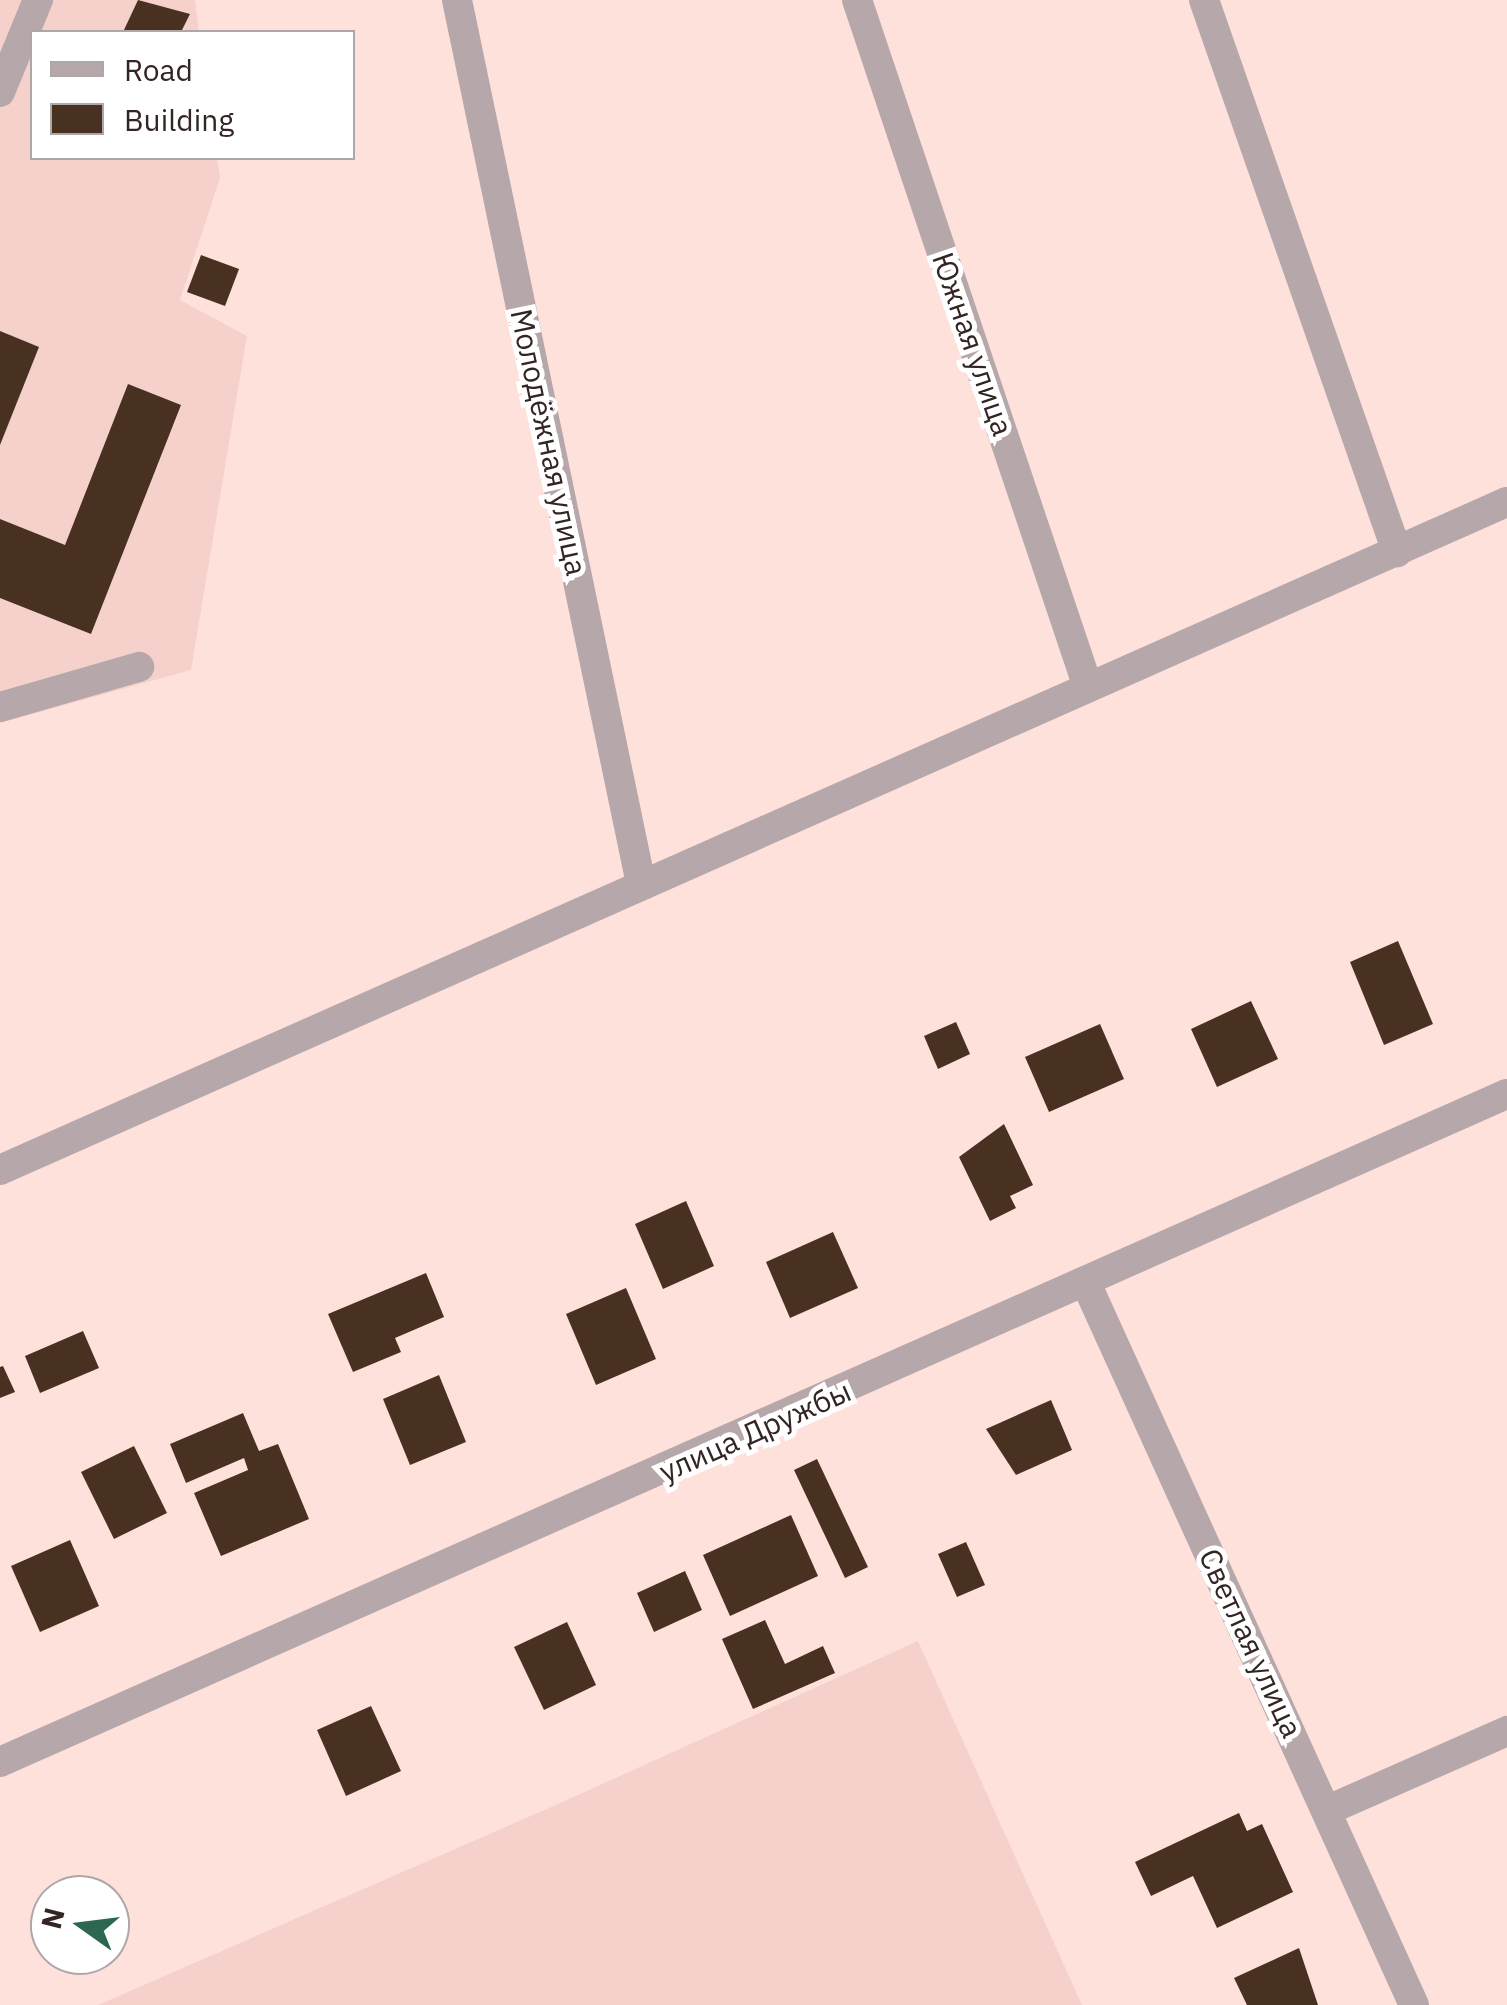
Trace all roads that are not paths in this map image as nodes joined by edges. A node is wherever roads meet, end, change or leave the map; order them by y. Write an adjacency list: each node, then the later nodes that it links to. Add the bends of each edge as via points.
1 (38, 0): 5 (street)
2 (457, 0): 11 (street, Молодёжная улица)
3 (857, 0): 9 (street, Южная улица)
4 (1204, 0): 7 (street)
5 (0, 92)
6 (1507, 502): 7 (street)
7 (1396, 552): 9 (street)
8 (140, 667): 10 (street)
9 (1088, 688): 11 (street)
10 (0, 707)
11 (641, 884): 13 (street)
12 (1507, 1094): 14 (street, улица Дружбы)
13 (0, 1170)
14 (1086, 1283): 16 (street, улица Дружбы); 17 (street, Светлая улица)
15 (1507, 1731): 17 (street)
16 (0, 1762)
17 (1328, 1810): 18 (street, Светлая улица)
18 (1414, 2005)

